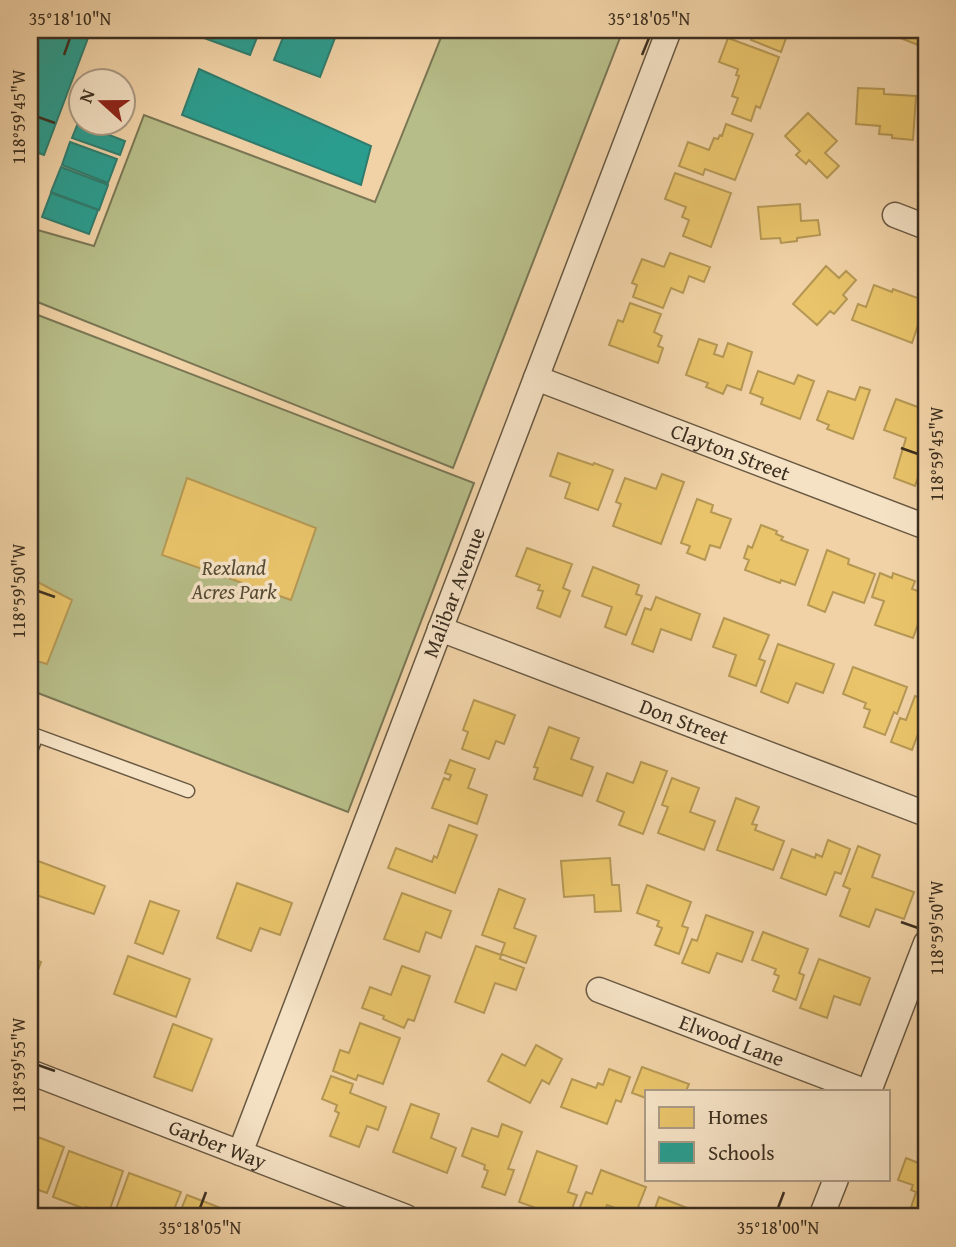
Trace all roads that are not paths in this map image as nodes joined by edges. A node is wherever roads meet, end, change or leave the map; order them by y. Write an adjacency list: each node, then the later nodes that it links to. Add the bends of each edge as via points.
1 (669, 30): 4 (street, Malibar Avenue)
2 (895, 215): 3 (street)
3 (926, 227)
4 (536, 378): 5 (street, Clayton Street); 6 (street, Malibar Avenue)
5 (926, 527)
6 (440, 629): 10 (street, Don Street); 16 (street, Malibar Avenue)
7 (33, 734): 8 (lane); 9 (lane)
8 (30, 754)
9 (188, 791)
10 (926, 814)
11 (926, 943): 15 (street)
12 (599, 990): 14 (street, Elwood Lane)
13 (30, 1072): 16 (street, Garber Way)
14 (861, 1090)
15 (869, 1090)
16 (240, 1153): 18 (street, Garber Way)
17 (836, 1180): 19 (street)
18 (406, 1217)
19 (821, 1217)

